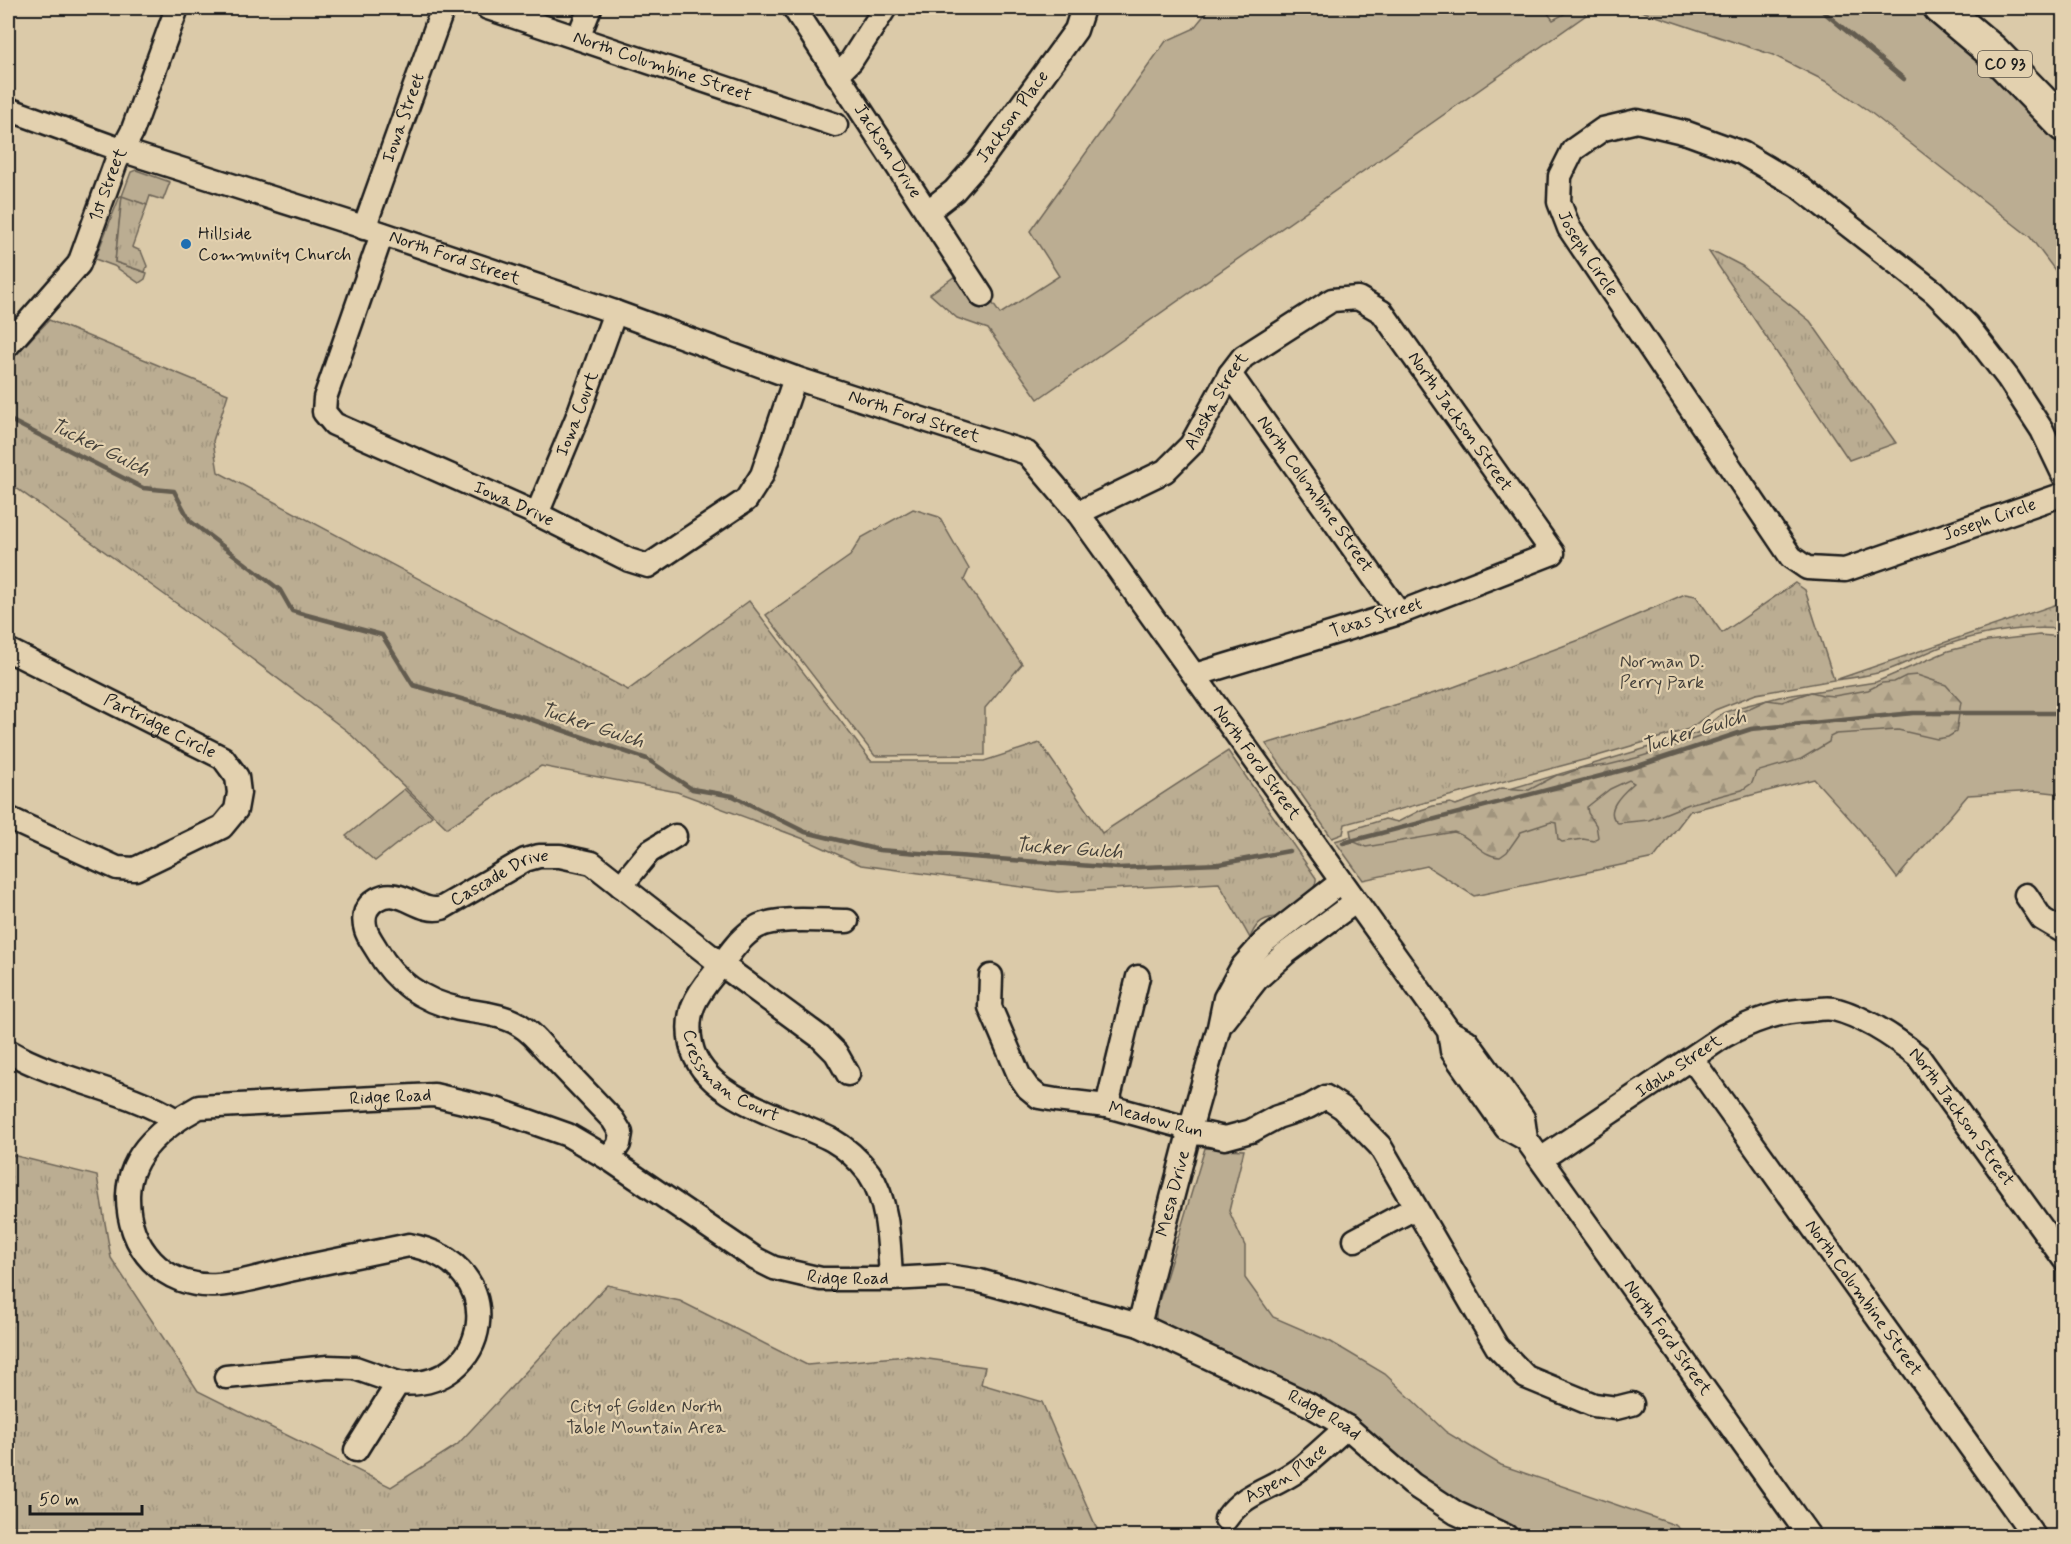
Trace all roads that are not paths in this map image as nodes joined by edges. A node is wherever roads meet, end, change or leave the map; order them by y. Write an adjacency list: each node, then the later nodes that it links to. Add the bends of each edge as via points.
1 (177, 8): 14 (street, 1st Street)
2 (442, 8): 16 (street, Iowa Street)
3 (488, 8): 9 (street, North Columbine Street)
4 (590, 8): 9 (street)
5 (794, 8): 10 (street, Jackson Drive)
6 (885, 8): 10 (street, via 851,61)
7 (1083, 8): 15 (street, Jackson Place, via 1076,30 982,159)
8 (1941, 8): 13 (highway, CO 93, via 1992,51)
9 (578, 38): 12 (street, North Columbine Street)
10 (837, 75): 15 (street, Jackson Drive)
11 (8, 109): 14 (street, North Ford Street)
12 (836, 125)
13 (2064, 125)
14 (124, 151): 16 (street, North Ford Street); 20 (street, 1st Street, via 116,162 80,264)
15 (927, 212): 17 (street, Jackson Drive)
16 (373, 231): 19 (street, North Ford Street); 26 (street, Iowa Drive, via 324,412 334,424)
17 (982, 296)
18 (1358, 298): 21 (street, Alaska Street, via 1332,300 1243,357); 27 (street, North Jackson Street, via 1382,312)
19 (615, 312): 22 (street, North Ford Street); 26 (street, Iowa Court)
20 (8, 345)
21 (1230, 374): 25 (street, Alaska Street, via 1191,445 1165,471); 28 (street, North Columbine Street)
22 (795, 378): 25 (street, North Ford Street, via 1027,453); 26 (street, Iowa Drive, via 762,475 746,500 648,566 626,565)
23 (2064, 476): 24 (street, Joseph Circle, via 2042,430 1967,325 1934,292 1798,186 1742,153 1687,133 1637,121 1603,129 1573,150 1560,176 1558,202 1569,228 1791,557 1807,568 1845,570)
24 (2064, 494)
25 (1078, 513): 30 (street, North Ford Street)
26 (537, 514)
27 (1553, 553): 28 (street, Texas Street)
28 (1399, 613): 30 (street, Texas Street)
29 (8, 645): 31 (street, Partridge Circle, via 223,758 237,777 239,793 236,810 222,828 135,869 117,868)
30 (1195, 675): 33 (street, North Ford Street)
31 (8, 818)
32 (675, 836): 34 (street, via 649,852)
33 (1341, 882): 36 (street, North Ford Street); 43 (street, Mesa Drive, via 1264,942 1242,968 1225,998)
34 (621, 886): 39 (street, Cascade Drive); 50 (street, Cascade Drive, via 592,863 539,856 435,910 402,897 378,898 365,912 364,922 391,971 420,995 436,1003 493,1015 524,1028 621,1133)
35 (2026, 895): 38 (street, via 2042,919)
36 (1355, 902): 43 (street, Mesa Drive, via 1264,972); 51 (street, North Ford Street, via 1449,1031 1452,1051 1506,1128 1526,1139)
37 (847, 921): 39 (street, Cressman Court, via 777,921 758,926 744,936)
38 (2064, 932)
39 (722, 964): 46 (street, Cascade Drive, via 820,1037 836,1053); 55 (street, Cressman Court, via 698,994 689,1015 693,1056 720,1087 763,1112 832,1140 852,1154 870,1175 882,1200)
40 (991, 976): 47 (street, Meadow Run, via 990,1007 1028,1088 1039,1096 1056,1100)
41 (1138, 977): 47 (street)
42 (1832, 1008): 45 (street, Idaho Street, via 1771,1015 1724,1036); 54 (street, North Jackson Street, via 1864,1021 1918,1056)
43 (1220, 1027): 49 (street, Mesa Drive)
44 (8, 1051): 48 (street, via 26,1062)
45 (1692, 1059): 51 (street, Idaho Street); 65 (street, North Columbine Street)
46 (848, 1074)
47 (1107, 1106): 49 (street, Meadow Run, via 1180,1126)
48 (168, 1115): 50 (street, Ridge Road, via 199,1107 434,1095 498,1110 568,1135); 58 (street, Ridge Road, via 137,1161 128,1191 131,1228 139,1245 157,1267 170,1275 202,1285 218,1285 409,1245 437,1252 461,1269 475,1291 478,1317 474,1340 444,1375 423,1383)
49 (1189, 1133): 52 (street, Meadow Run, via 1225,1138 1251,1131 1326,1097 1343,1108 1380,1146); 56 (street, Mesa Drive)
50 (609, 1159): 55 (street, Ridge Road, via 774,1268 821,1279)
51 (1540, 1159): 64 (street, North Ford Street)
52 (1415, 1208): 53 (street); 59 (street, Meadow Run, via 1497,1347 1526,1377 1594,1405 1616,1408)
53 (1355, 1240)
54 (2064, 1260)
55 (891, 1279): 56 (street, Ridge Road, via 947,1275 980,1281)
56 (1138, 1326): 60 (street, Ridge Road, via 1308,1404)
57 (226, 1377): 58 (street, Ridge Road, via 328,1367 355,1368)
58 (398, 1383): 61 (street)
59 (1632, 1404)
60 (1347, 1427): 62 (street, Aspen Place, via 1298,1470 1235,1505); 63 (street, Ridge Road, via 1412,1484 1456,1513)
61 (357, 1450)
62 (1226, 1519)
63 (1506, 1536)
64 (1809, 1536)
65 (2034, 1536)

